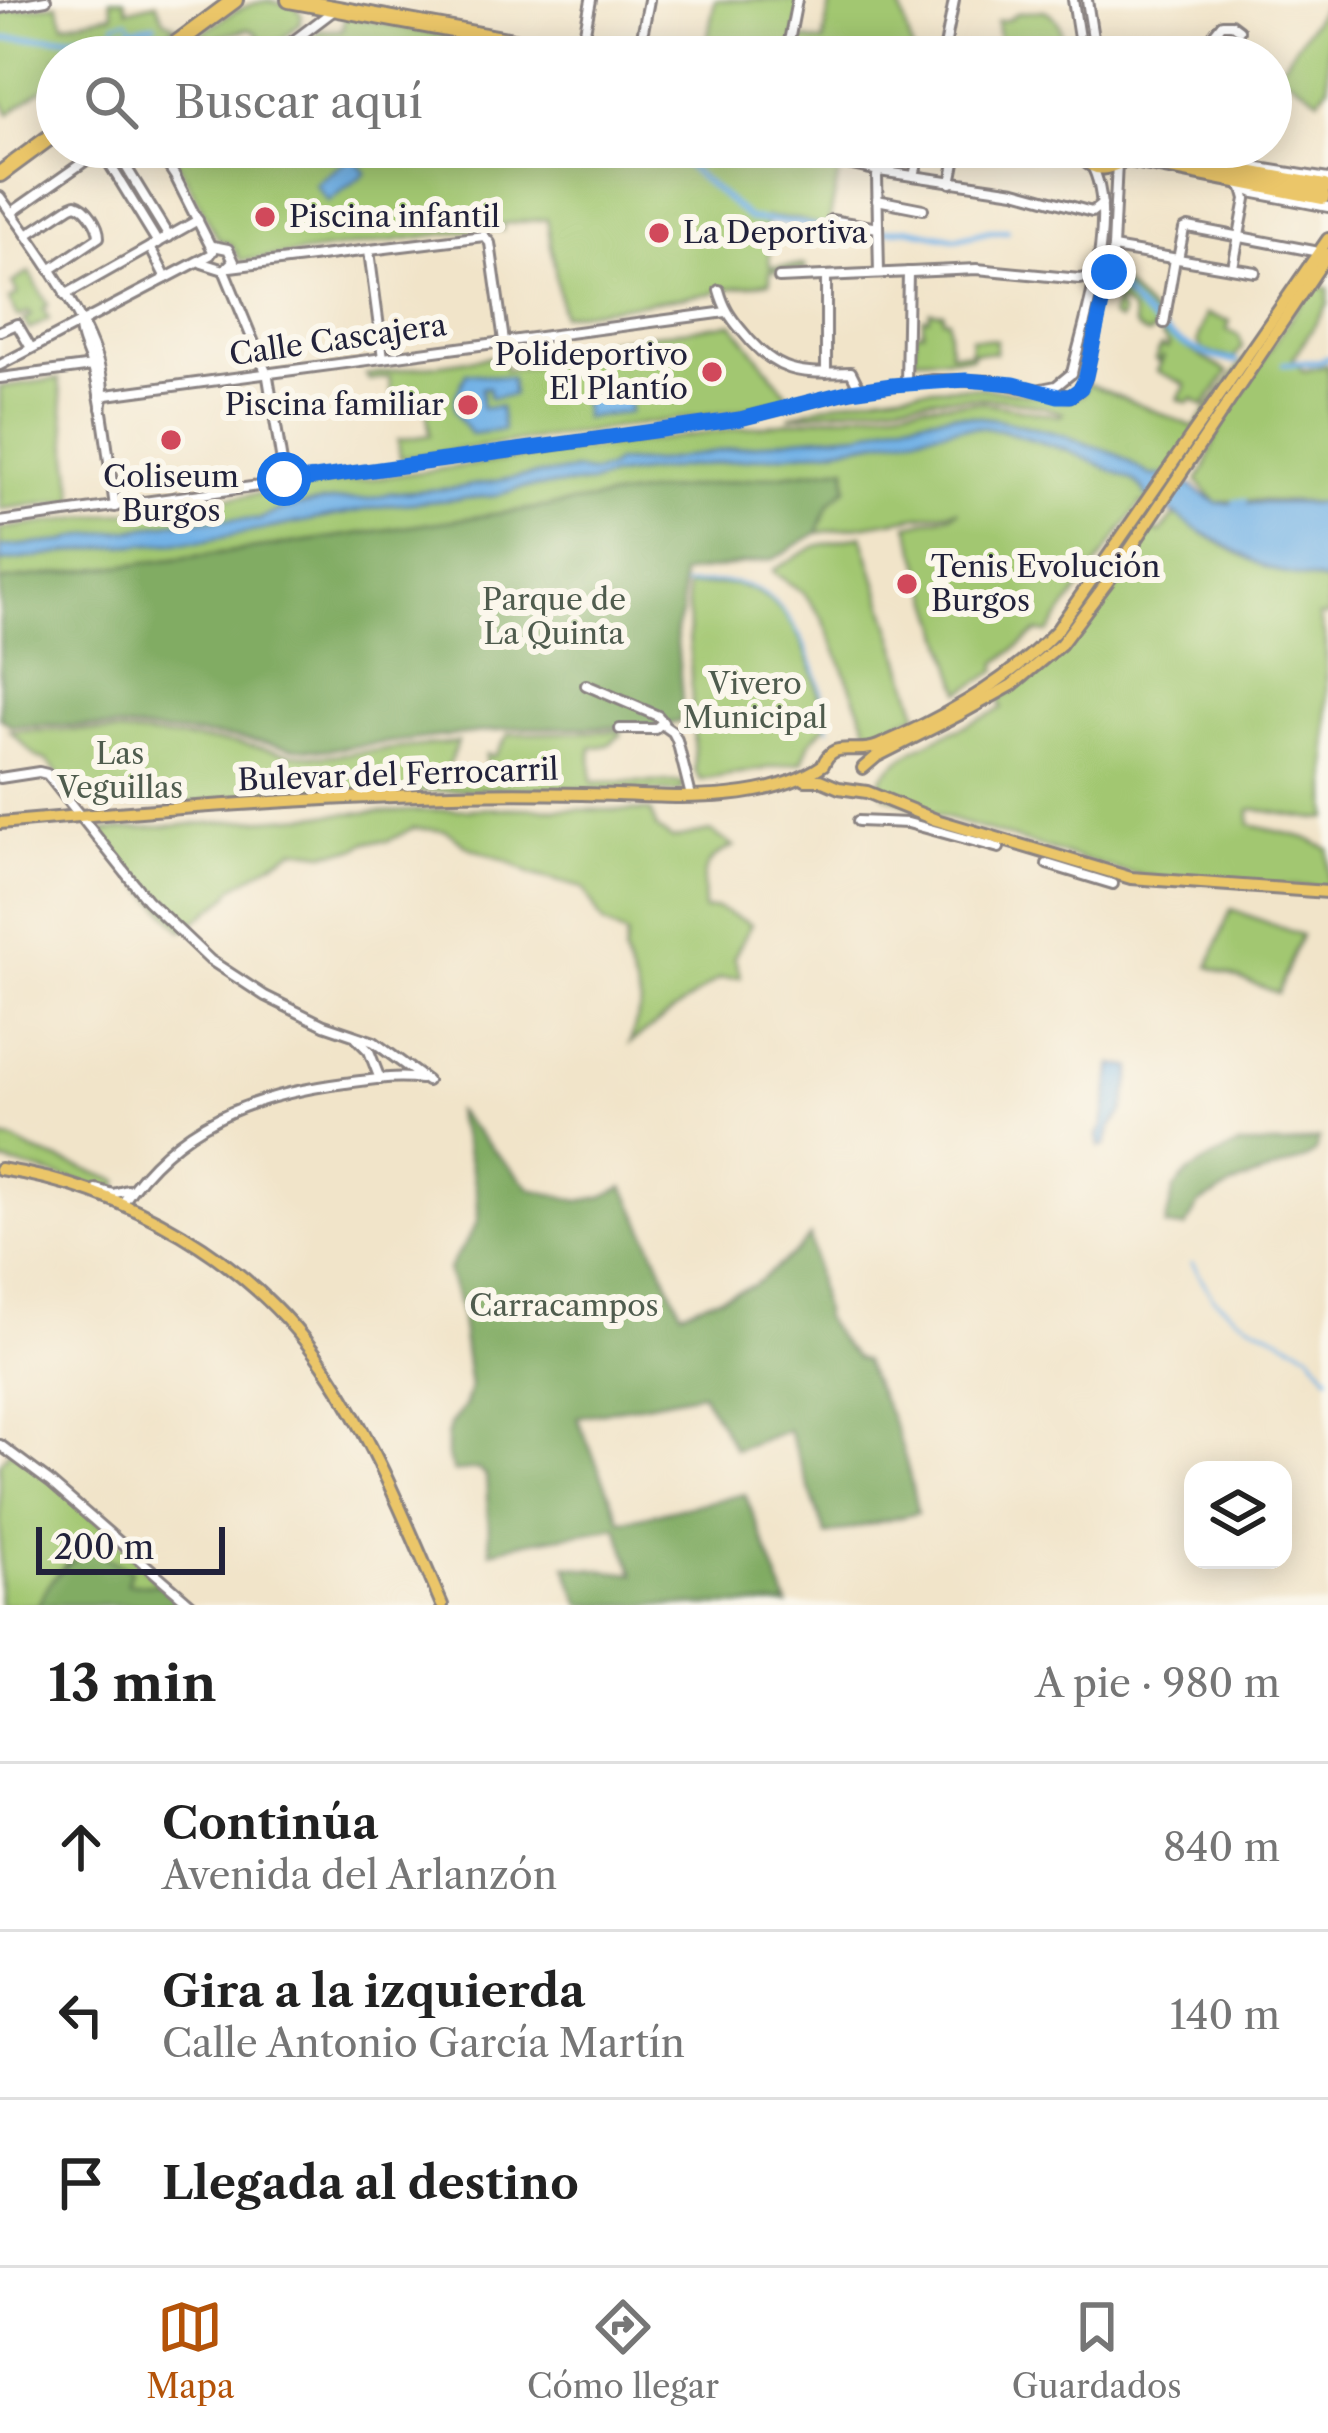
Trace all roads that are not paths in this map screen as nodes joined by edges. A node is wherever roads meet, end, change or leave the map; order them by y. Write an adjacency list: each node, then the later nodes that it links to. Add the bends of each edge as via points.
1 (46, 0): 10 (street)
2 (591, 0): 18 (street)
3 (649, 0): 19 (street)
4 (797, 0): 20 (street)
5 (954, 0): 21 (street)
6 (1073, 0): 22 (street)
7 (1088, 0): 23 (street)
8 (233, 1): 14 (highway); 15 (highway)
9 (330, 4): 11 (highway); 12 (street); 17 (highway)
10 (0, 8)
11 (302, 8): 12 (street)
12 (306, 29): 16 (street)
13 (1239, 30): 24 (street, via 1222,24)
14 (179, 36)
15 (186, 36)
16 (298, 36)
17 (505, 36)
18 (584, 36)
19 (641, 36)
20 (790, 36)
21 (947, 36)
22 (1079, 36)
23 (1093, 36)
24 (1213, 36)
25 (36, 144): 26 (highway)
26 (3, 168)
27 (77, 168): 52 (street)
28 (113, 168): 60 (street)
29 (117, 168): 57 (street)
30 (170, 168): 53 (street)
31 (866, 168): 38 (street)
32 (916, 168): 39 (street)
33 (954, 168): 40 (street)
34 (1091, 168): 43 (street)
35 (1119, 168): 61 (street)
36 (1170, 168): 41 (highway)
37 (1219, 168): 44 (highway)
38 (879, 171): 39 (street); 48 (street)
39 (914, 176): 40 (street)
40 (951, 183): 49 (street)
41 (1235, 183): 44 (highway); 46 (street)
42 (1051, 188): 49 (street)
43 (1102, 192): 45 (street); 50 (street)
44 (1326, 193): 46 (street)
45 (1090, 194)
46 (1251, 196): 58 (street)
47 (0, 197): 52 (street)
48 (877, 200): 51 (street); 55 (street)
49 (1048, 200): 50 (street, via 1092,212)
50 (1102, 204): 74 (street)
51 (923, 209)
52 (11, 213): 56 (street)
53 (198, 220): 57 (street); 63 (street)
54 (831, 220): 55 (street)
55 (878, 231): 72 (street)
56 (26, 235): 68 (street); 68 (street, via 70,206 84,207 98,237)
57 (169, 236): 60 (street)
58 (1239, 236): 64 (street); 65 (street, via 1186,227); 66 (street)
59 (1328, 238): 64 (main road)
60 (154, 245): 75 (street); 80 (street)
61 (1114, 248): 65 (street); 98 (street)
62 (369, 250): 67 (street); 85 (street, via 487,238); 89 (street)
63 (213, 253): 67 (street); 67 (street, via 228,249); 75 (street)
64 (1323, 253): 71 (main road); 102 (main road)
65 (1176, 259): 66 (street); 83 (street)
66 (1233, 267): 70 (street)
67 (231, 268): 93 (street)
68 (50, 270): 80 (street)
69 (908, 272): 72 (street); 77 (street); 97 (street)
70 (1255, 272)
71 (1324, 272): 102 (main road)
72 (878, 274): 73 (street)
73 (826, 276): 76 (street); 94 (street)
74 (1094, 276): 77 (street); 78 (street)
75 (166, 278): 82 (street)
76 (779, 278)
77 (1080, 279): 78 (street)
78 (1091, 289): 92 (street)
79 (719, 290): 81 (street)
80 (65, 295): 82 (street)
81 (726, 312): 85 (street, Calle Cascajera); 94 (street, via 770,361)
82 (81, 322): 86 (street); 87 (street); 91 (street)
83 (1164, 323)
84 (0, 331): 86 (street, via 16,324)
85 (504, 341): 89 (street, Calle Cascajera)
86 (31, 348): 88 (street)
87 (95, 352): 91 (street); 101 (street)
88 (15, 357): 90 (street); 95 (street)
89 (383, 358): 93 (street, Calle Cascajera)
90 (0, 365)
91 (93, 365): 95 (street); 101 (street)
92 (1072, 373): 98 (street); 100 (street)
93 (265, 374): 101 (street, Calle Cascajera); 103 (street)
94 (826, 374): 99 (street, via 851,372)
95 (15, 375): 96 (street)
96 (0, 378)
97 (907, 383): 99 (street); 100 (street)
98 (1084, 383): 100 (street, via 1070,396)
99 (857, 387): 103 (street, via 740,419)
100 (1040, 389)
101 (102, 395): 104 (street)
102 (1178, 466): 105 (main road)
103 (289, 479): 104 (street)
104 (115, 507): 106 (street)
105 (1145, 515): 110 (main road, via 1058,631 1011,674); 112 (main road, via 1081,620 1042,662)
106 (0, 523)
107 (586, 685): 108 (street)
108 (663, 724): 109 (street); 118 (street, via 677,740)
109 (620, 729)
110 (855, 752): 111 (main road, via 836,750); 112 (main road)
111 (823, 765): 114 (main road, Bulevar del Ferrocarril); 115 (main road)
112 (863, 770): 116 (main road); 117 (main road)
113 (0, 778): 119 (street, via 47,774)
114 (796, 780): 115 (main road, Bulevar del Ferrocarril); 118 (main road, Bulevar del Ferrocarril)
115 (828, 782): 116 (main road)
116 (843, 788): 117 (main road)
117 (874, 795): 124 (main road)
118 (691, 796): 119 (main road, Bulevar del Ferrocarril, via 399,796)
119 (82, 815): 121 (main road, Bulevar del Ferrocarril); 126 (street, via 147,900 210,960)
120 (858, 821): 122 (street, via 908,823)
121 (0, 823)
122 (999, 848)
123 (1047, 864): 124 (street, via 1113,884)
124 (1096, 868): 125 (main road, via 1143,881)
125 (1328, 892)
126 (345, 1032): 127 (street); 128 (street, via 365,1045)
127 (402, 1060): 129 (street); 129 (street, via 427,1081)
128 (374, 1066): 130 (street); 131 (street)
129 (398, 1077): 130 (street)
130 (380, 1079): 131 (street)
131 (364, 1080): 133 (street, via 243,1106 188,1136)
132 (0, 1169): 134 (main road)
133 (138, 1181): 134 (street, via 113,1194); 135 (street); 136 (street, via 136,1202)
134 (61, 1182): 135 (main road)
135 (122, 1204): 136 (main road)
136 (173, 1230): 139 (main road, via 263,1297 321,1363 371,1449)
137 (0, 1445): 138 (street)
138 (192, 1605)
139 (442, 1605)

